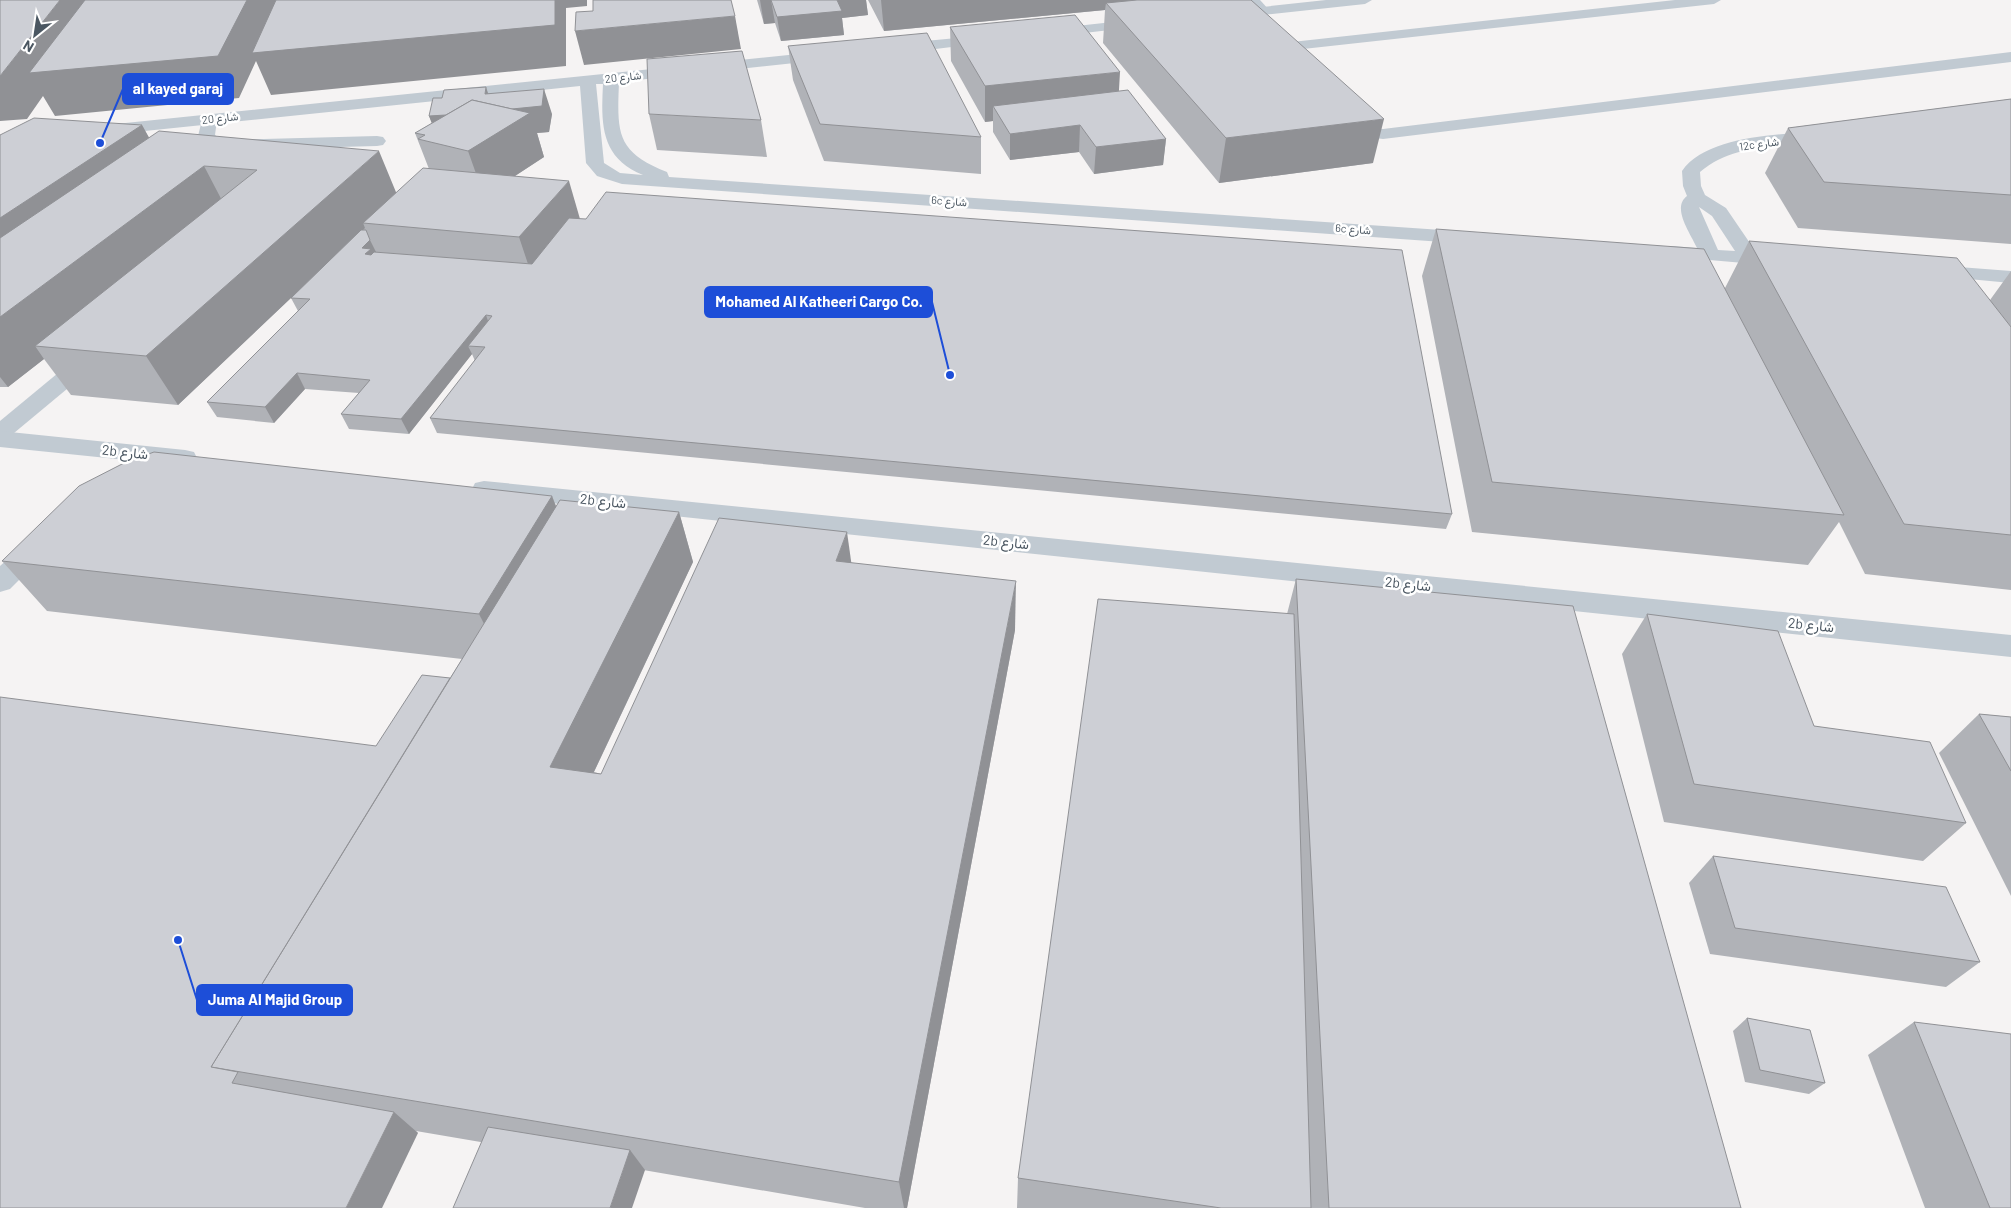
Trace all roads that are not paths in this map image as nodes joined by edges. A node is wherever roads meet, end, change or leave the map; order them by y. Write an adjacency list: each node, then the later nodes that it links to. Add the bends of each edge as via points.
1 (1366, 0): 3 (street)
2 (1714, 0): 11 (street, via 1279,50 1278,54)
3 (1258, 5): 4 (street)
4 (1214, 16)
5 (1154, 22): 6 (street)
6 (1036, 34)
7 (1006, 37): 8 (street)
8 (878, 50)
9 (838, 54): 12 (street, شارع 20)
10 (2011, 57): 14 (street, via 1383,134 1358,131)
11 (1295, 71)
12 (611, 78): 13 (street, شارع 20); 19 (street, 6c شارع, via 609,124 619,151 646,172)
13 (588, 80): 15 (street, شارع 20); 19 (street, 6c شارع, via 595,162 599,170 622,179)
14 (1335, 110)
15 (209, 120): 16 (street, شارع 20); 18 (street, via 206,136 220,145)
16 (95, 131)
17 (1834, 134): 20 (street, 12c شارع, via 1716,152 1700,160 1691,171)
18 (377, 141)
19 (694, 183): 21 (street, 6c شارع)
20 (1696, 198): 23 (street, 12c شارع, via 1689,210); 24 (street, via 1719,212)
21 (1491, 239)
22 (1650, 250): 23 (street)
23 (1710, 254): 24 (street)
24 (1750, 258): 25 (street)
25 (1799, 261)
26 (1914, 270): 27 (street)
27 (2011, 277)
28 (106, 345): 29 (street)
29 (0, 433)
30 (0, 439): 31 (street, 2b شارع)
31 (134, 453): 32 (street, 2b شارع); 33 (street)
32 (213, 461)
33 (112, 473)
34 (460, 486): 37 (street, 2b شارع)
35 (56, 528): 36 (street)
36 (0, 582)
37 (2011, 646)

